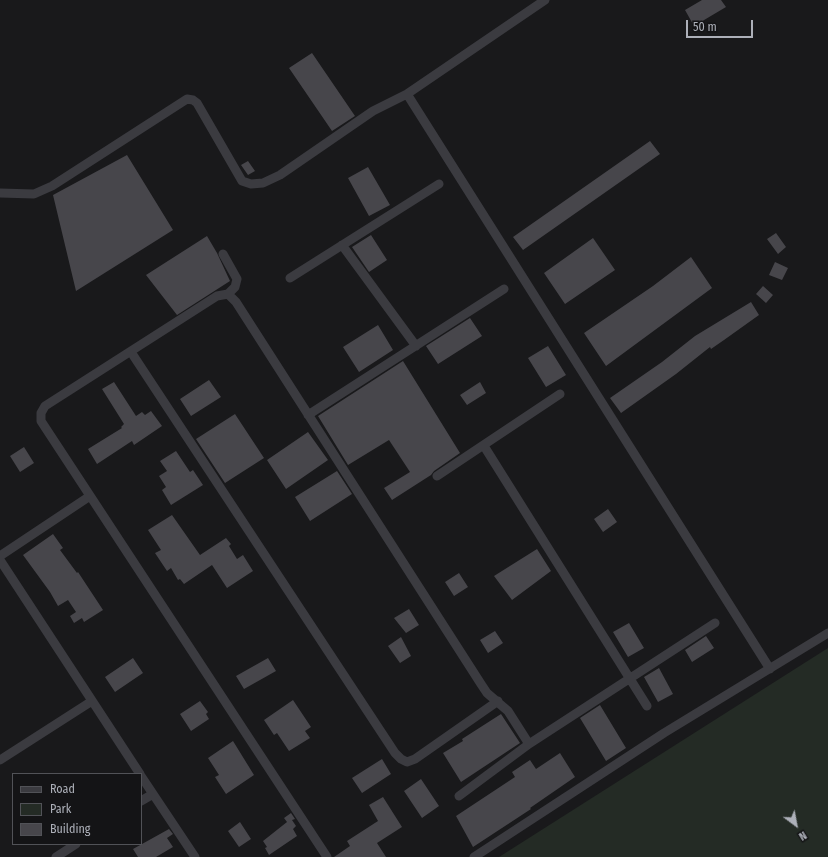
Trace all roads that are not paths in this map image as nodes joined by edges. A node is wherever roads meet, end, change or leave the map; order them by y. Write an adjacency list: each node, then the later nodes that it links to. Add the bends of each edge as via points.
1 (545, 0): 2 (street)
2 (407, 94): 4 (street, via 372,111 280,175 263,183 251,184 242,181 197,103 187,99 52,186 34,194); 21 (street)
3 (439, 184): 5 (street)
4 (0, 193)
5 (342, 245): 7 (street); 10 (street)
6 (223, 254): 9 (street, via 237,279)
7 (290, 278)
8 (504, 289): 10 (street)
9 (228, 294): 11 (street, via 217,296); 13 (street, via 236,302)
10 (416, 346): 13 (street)
11 (131, 352): 16 (street, via 45,406 41,413 42,421); 24 (street, via 401,759 407,762 415,759)
12 (560, 394): 14 (street)
13 (308, 415): 24 (street, via 481,684 487,693)
14 (484, 446): 15 (street); 22 (street)
15 (437, 476)
16 (90, 496): 17 (street); 36 (street)
17 (0, 556)
18 (0, 560): 23 (street)
19 (715, 623): 22 (street)
20 (828, 633): 21 (street)
21 (770, 668): 37 (street)
22 (630, 679): 25 (street); 26 (street)
23 (92, 701): 27 (street); 28 (street)
24 (498, 701): 26 (street, via 508,711)
25 (646, 706)
26 (529, 744): 31 (street)
27 (0, 760)
28 (139, 773)
29 (142, 778): 30 (street)
30 (153, 794): 32 (street); 35 (street)
31 (459, 796)
32 (142, 800)
33 (74, 845): 34 (street)
34 (56, 857)
35 (195, 857)
36 (327, 857)
37 (474, 857)

